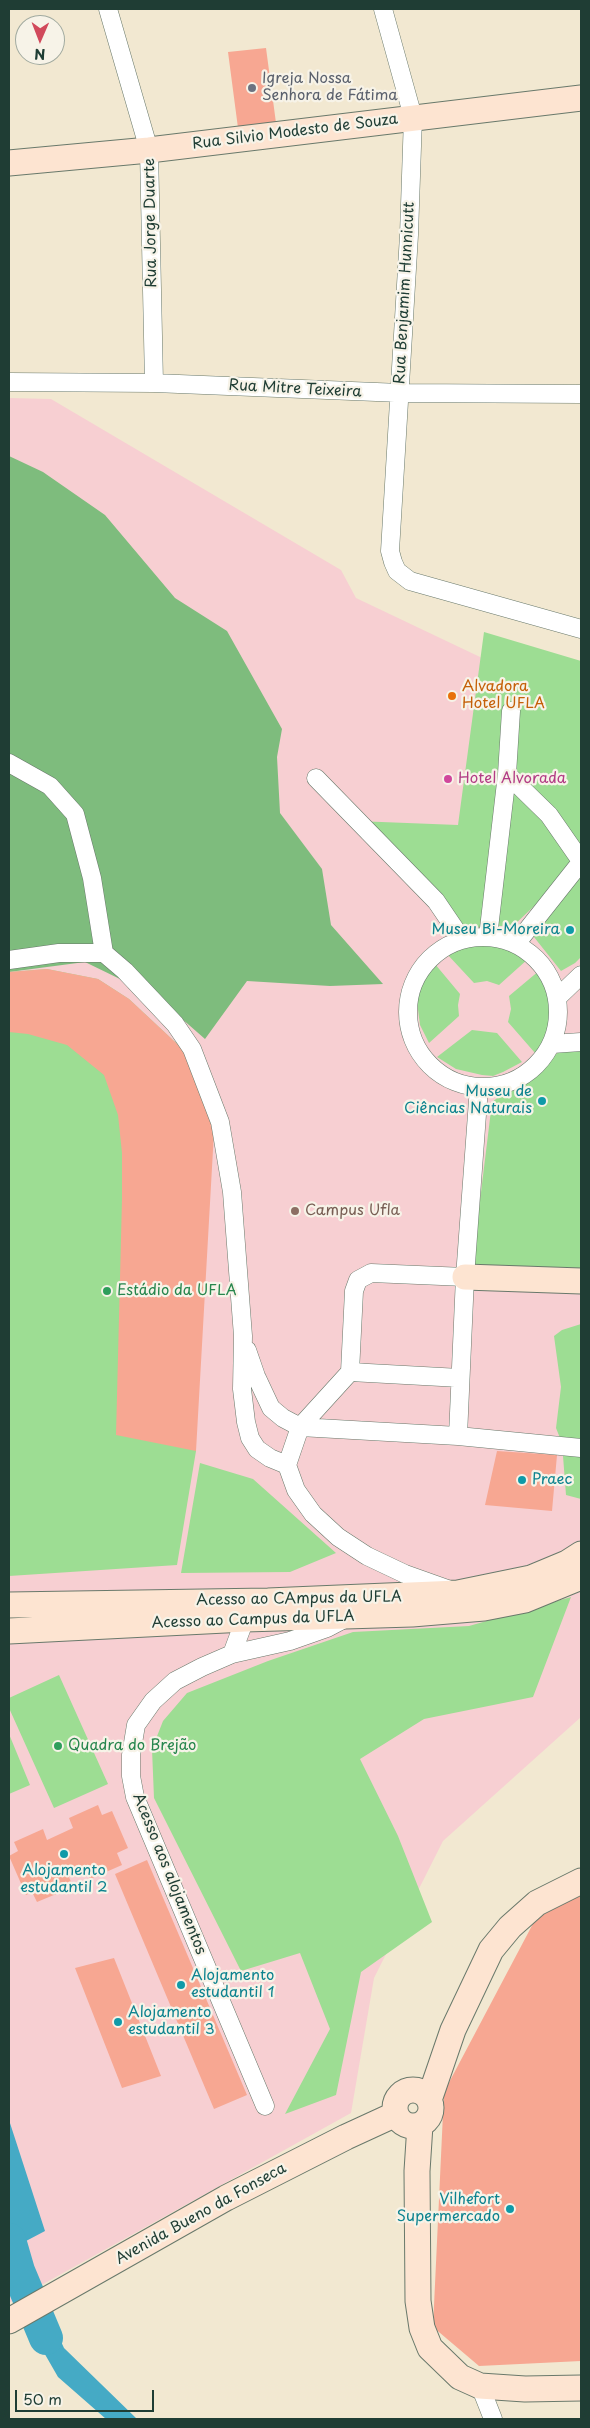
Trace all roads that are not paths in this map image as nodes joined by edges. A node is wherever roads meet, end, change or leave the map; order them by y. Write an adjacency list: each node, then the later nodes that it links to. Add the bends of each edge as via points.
1 (108, 9): 5 (street, Rua Jorge Duarte)
2 (383, 9): 4 (street, Rua Benjamim Hunnicutt)
3 (581, 98): 4 (street, Rua Silvio Modesto de Souza)
4 (413, 117): 5 (street, Rua Silvio Modesto de Souza); 9 (street, Rua Benjamim Hunnicutt)
5 (149, 150): 6 (street, Rua Silvio Modesto de Souza); 8 (street, Rua Jorge Duarte)
6 (9, 164)
7 (9, 382): 8 (street, Rua Mitre Teixeira)
8 (154, 383): 9 (street, Rua Mitre Teixeira)
9 (401, 393): 10 (street, Rua Mitre Teixeira); 11 (street, Rua Benjamim Hunnicutt, via 390,551 403,577)
10 (581, 394)
11 (581, 629)
12 (511, 711): 14 (street)
13 (9, 763): 20 (street, via 50,786 75,814 92,878)
14 (507, 774): 16 (street, via 549,815); 17 (street)
15 (316, 778): 18 (street, via 436,901 455,929)
16 (581, 862): 19 (street)
17 (488, 937): 18 (street); 19 (street)
18 (458, 940): 26 (street, via 433,956 415,979 408,1007 412,1037 427,1062 450,1080)
19 (516, 944): 23 (street, via 540,962 555,987)
20 (104, 953): 21 (street, via 59,953); 29 (street, via 175,1024 192,1049 220,1122 232,1192)
21 (9, 960)
22 (581, 975): 23 (street)
23 (557, 998): 25 (street, via 559,1016)
24 (581, 1042): 25 (street)
25 (552, 1044): 26 (street, via 534,1068 508,1083)
26 (479, 1087): 27 (street)
27 (465, 1277): 28 (street); 30 (street, via 371,1272 358,1280 354,1291); 31 (street)
28 (581, 1281)
29 (243, 1336): 32 (street, via 256,1376 272,1408); 35 (street, via 242,1389 250,1438 257,1450)
30 (350, 1372): 31 (street); 32 (street)
31 (460, 1378): 33 (street)
32 (300, 1426): 33 (street); 35 (street)
33 (458, 1436): 34 (street)
34 (581, 1448)
35 (287, 1465): 38 (street, via 296,1490 313,1514 338,1536 367,1556)
36 (581, 1554): 38 (street, Acesso ao CAmpus da UFLA, via 531,1578)
37 (581, 1577): 40 (street, Acesso ao Campus da UFLA, via 525,1600 484,1608)
38 (458, 1593): 39 (street, Acesso ao CAmpus da UFLA, via 268,1601)
39 (9, 1605)
40 (348, 1617): 41 (street, Acesso ao Campus da UFLA); 43 (street, Acesso aos alojamentos, via 290,1641)
41 (245, 1619): 42 (street, Acesso ao Campus da UFLA); 43 (street)
42 (9, 1631)
43 (232, 1654): 46 (street, Acesso aos alojamentos, via 175,1681 153,1702 136,1726 131,1776 135,1797)
44 (581, 1881): 45 (street, via 537,1903 510,1927 491,1950 453,2030)
45 (429, 2100): 47 (street, via 420,2092 408,2091 399,2098); 48 (street, via 431,2111)
46 (265, 2106)
47 (396, 2114): 48 (street, via 403,2123); 49 (street, Avenida Bueno da Fonseca, via 226,2198)
48 (420, 2125): 50 (street, via 418,2292 422,2328 430,2348 446,2365 460,2377)
49 (9, 2321)
50 (480, 2386): 51 (street); 52 (street)
51 (581, 2388)
52 (493, 2419)

